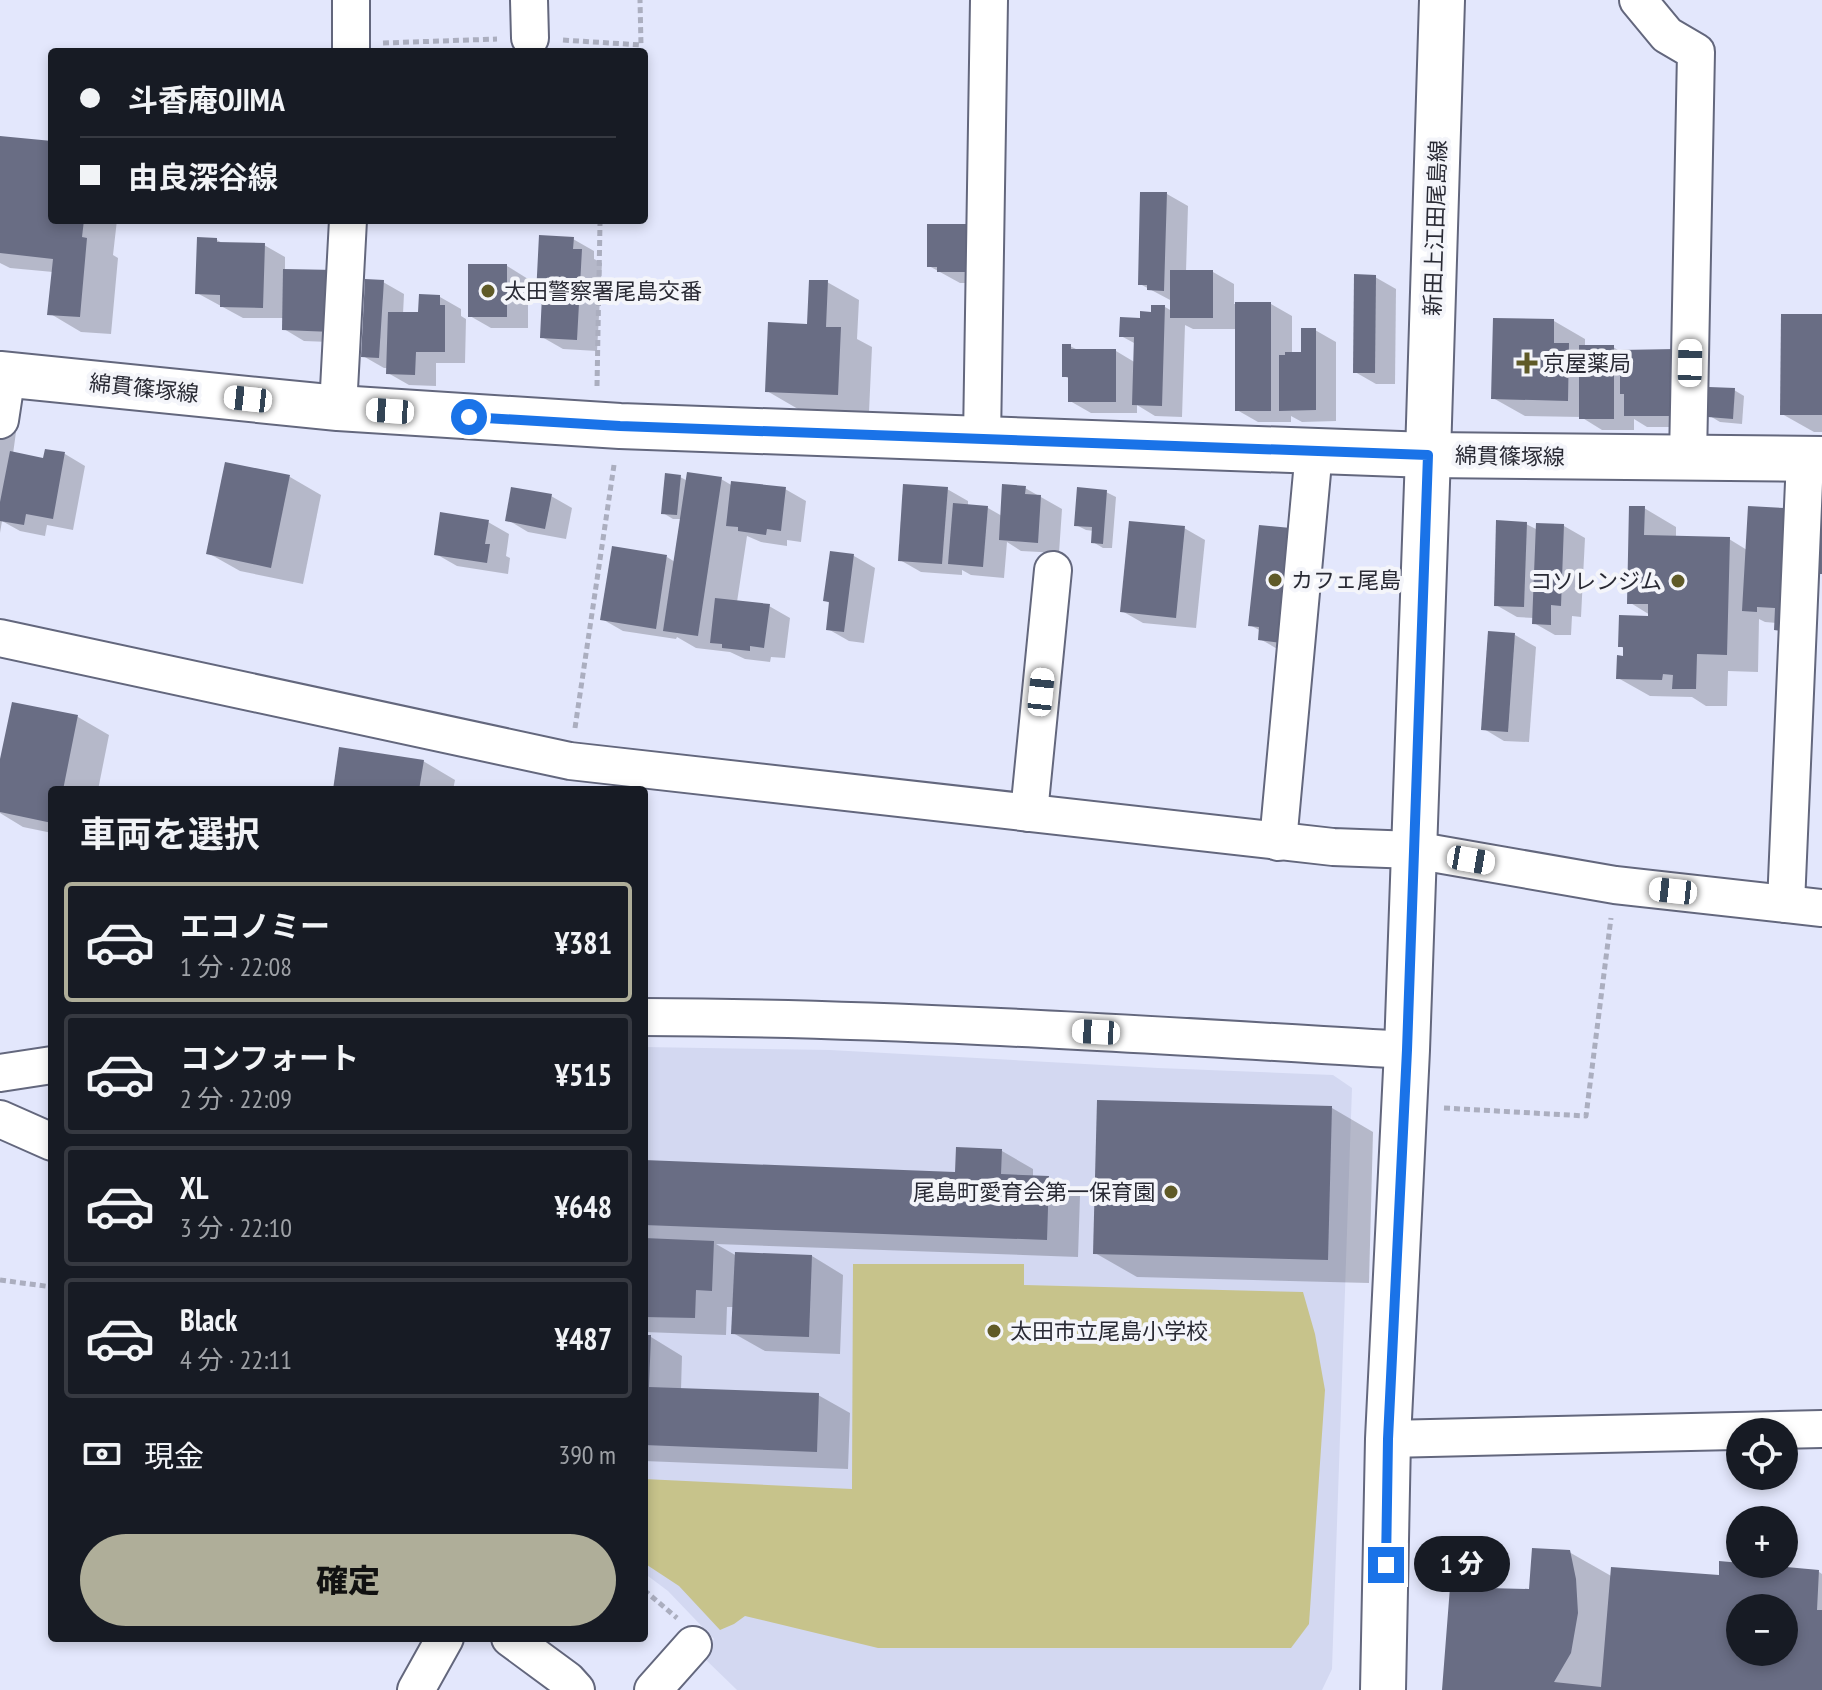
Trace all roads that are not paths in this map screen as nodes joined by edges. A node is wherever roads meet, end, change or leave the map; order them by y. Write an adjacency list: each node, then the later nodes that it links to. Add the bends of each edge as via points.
1 (351, 0): 7 (street)
2 (529, 0): 6 (street)
3 (989, 0): 12 (street)
4 (1442, 0): 14 (main road, 新田上江田尾島線)
5 (1638, 0): 15 (street, via 1667,35 1696,52)
6 (530, 38)
7 (351, 48)
8 (348, 224): 10 (street)
9 (3, 374): 10 (main road, 綿貫篠塚線); 11 (street)
10 (338, 408): 12 (main road, 綿貫篠塚線)
11 (0, 420)
12 (982, 439): 13 (main road, 綿貫篠塚線)
13 (1314, 451): 14 (main road, 綿貫篠塚線); 21 (street)
14 (1428, 455): 15 (main road, 綿貫篠塚線); 22 (main road, 新田上江田尾島線)
15 (1688, 458): 16 (main road, 綿貫篠塚線)
16 (1814, 459): 23 (street)
17 (1053, 570): 20 (street)
18 (0, 638): 19 (street)
19 (568, 775): 20 (street)
20 (1029, 813): 21 (street)
21 (1278, 842): 22 (street)
22 (1414, 850): 23 (street, via 1615,885); 26 (main road, 新田上江田尾島線)
23 (1786, 904): 24 (street)
24 (1822, 908)
25 (648, 1017): 26 (street, via 972,1025)
26 (1407, 1050): 32 (main road, 新田上江田尾島線)
27 (48, 1066): 28 (street)
28 (0, 1073)
29 (0, 1119): 30 (street)
30 (48, 1140)
31 (1822, 1429): 32 (street)
32 (1388, 1439): 39 (main road, 新田上江田尾島線)
33 (443, 1642): 36 (street)
34 (515, 1642): 37 (street)
35 (693, 1645): 38 (street)
36 (416, 1690)
37 (576, 1690)
38 (653, 1690)
39 (1383, 1690)

